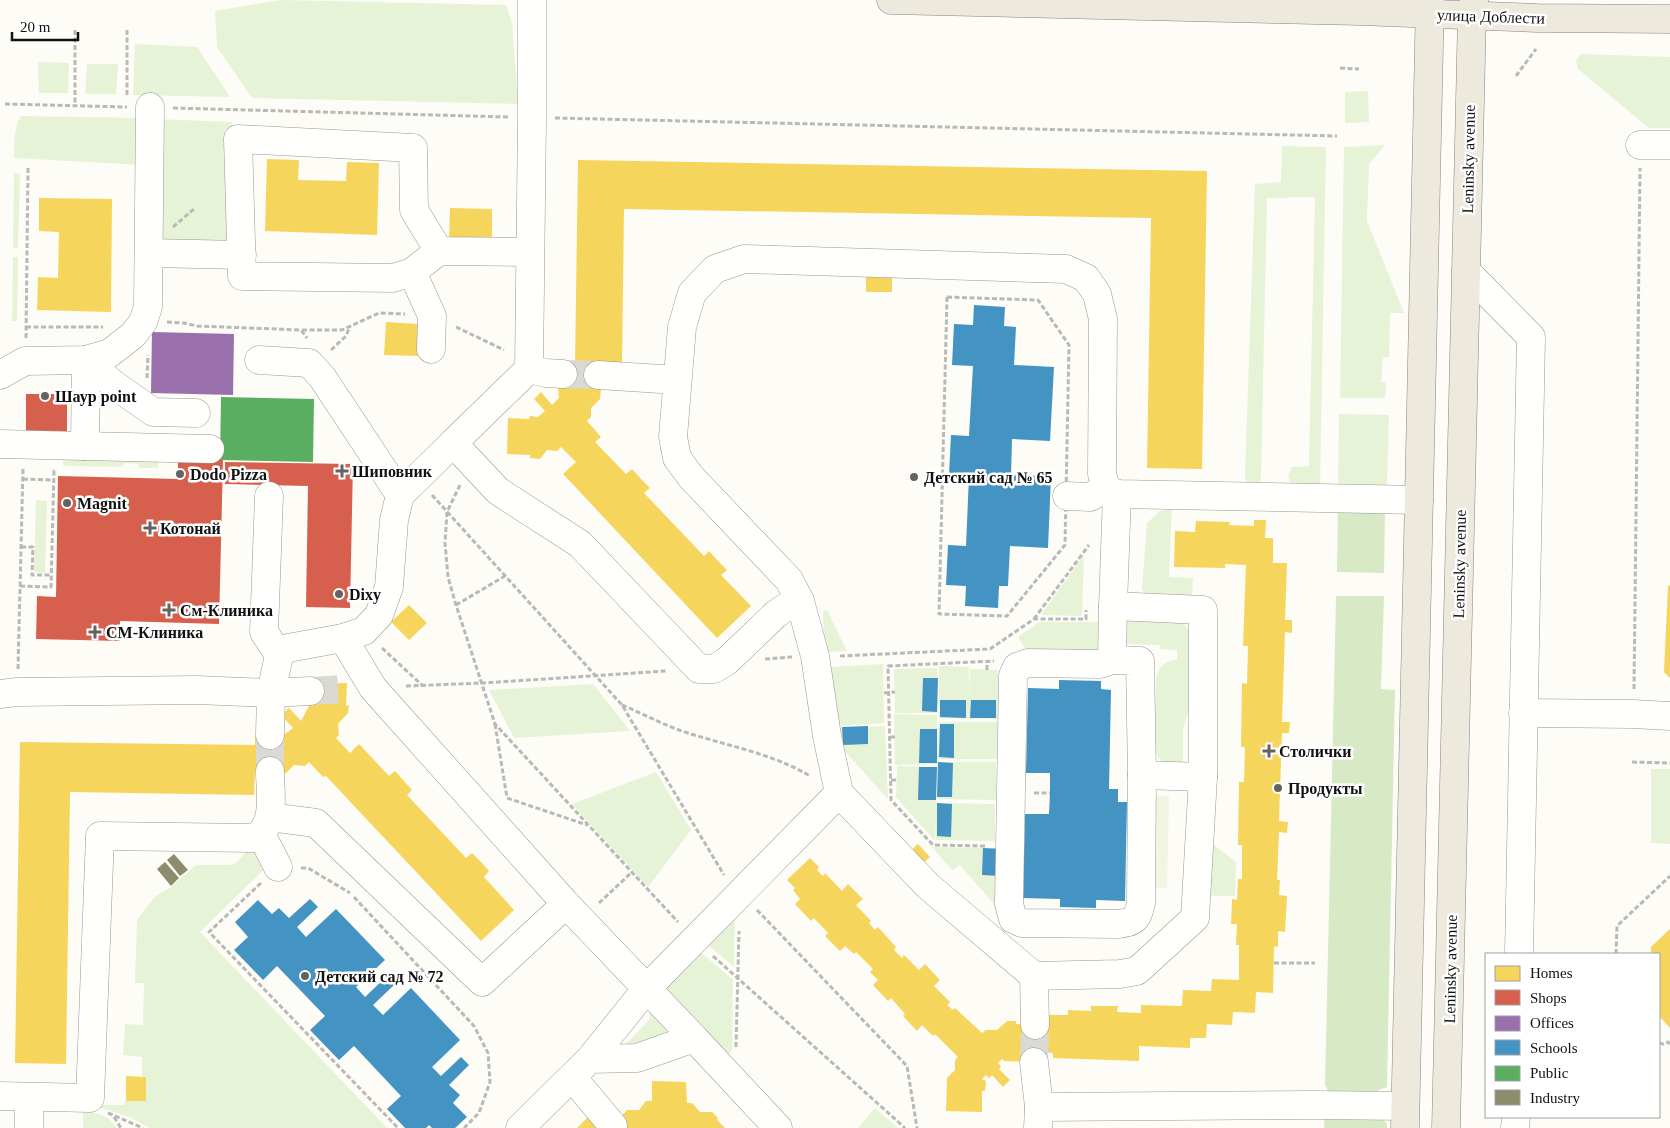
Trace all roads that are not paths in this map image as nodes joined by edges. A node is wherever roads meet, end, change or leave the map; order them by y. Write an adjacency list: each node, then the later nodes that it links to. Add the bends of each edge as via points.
1 (532, 0): 10 (street)
2 (891, 0): 3 (main road, улица Доблести)
3 (1430, 7): 4 (main road, улица Доблести); 32 (main road)
4 (1473, 8): 5 (main road, улица Доблести); 13 (main road, Leninsky avenue)
5 (1670, 19)
6 (138, 107): 11 (street)
7 (1640, 145): 8 (street)
8 (1670, 145)
9 (439, 252): 10 (street); 12 (street, via 414,210 413,148 238,139); 14 (street)
10 (530, 252): 18 (street)
11 (149, 253): 12 (street); 16 (street, via 148,307 142,322 133,335 110,353)
12 (242, 255): 14 (street, via 242,276 393,278)
13 (1466, 271): 41 (street, via 1531,337); 67 (main road, Leninsky avenue)
14 (412, 272): 15 (street, via 432,316)
15 (431, 349)
16 (86, 360): 20 (street, via 25,361); 23 (street, via 153,412); 25 (street)
17 (259, 360): 29 (street, via 309,363 322,377)
18 (529, 369): 19 (street); 27 (street)
19 (563, 374)
20 (0, 375)
21 (598, 375): 22 (street)
22 (677, 380): 28 (street, via 682,327 692,293 715,269 744,259 1066,269 1086,278 1098,294 1103,319 1102,474); 33 (street, via 673,437 677,458 691,477 789,580)
23 (196, 413)
24 (12, 444): 25 (street)
25 (85, 446): 26 (street)
26 (210, 449)
27 (462, 453): 29 (street); 33 (street, via 498,491 580,544 699,669 714,669 727,661 776,614)
28 (1111, 491): 31 (street, via 1090,497); 32 (street); 34 (street)
29 (400, 495): 35 (street, via 394,520 389,587 379,615)
30 (269, 496): 36 (street, via 264,632)
31 (1067, 496)
32 (1419, 500): 61 (main road)
33 (800, 602): 47 (street, via 815,656 827,736)
34 (1113, 606): 37 (street); 46 (street, via 1203,610)
35 (353, 634): 36 (street, via 288,648); 50 (street, via 360,688)
36 (279, 655): 40 (street)
37 (1112, 660): 45 (street, via 1140,661); 45 (street, via 1100,664 1028,663 1017,667 1013,676 1009,904 1013,919 1022,923 1118,924 1131,922 1138,915 1141,903)
38 (310, 691): 40 (street)
39 (9, 693): 40 (street, via 197,690)
40 (271, 693): 43 (street)
41 (1523, 713): 42 (street); 51 (street)
42 (1670, 716)
43 (270, 735)
44 (270, 771): 48 (street)
45 (1142, 775): 46 (street)
46 (1203, 777): 52 (street, via 1195,918 1137,971)
47 (828, 786): 52 (street, via 928,886); 53 (street)
48 (266, 826): 49 (street); 50 (street, via 316,823 482,982); 59 (street, via 254,838 100,836 90,1098)
49 (278, 867)
50 (566, 904): 53 (street)
51 (1519, 953)
52 (1034, 976): 54 (street)
53 (647, 988): 55 (street); 57 (street)
54 (1035, 1025)
55 (694, 1038): 57 (street, via 637,1058); 66 (street)
56 (1034, 1062): 62 (street)
57 (581, 1068): 63 (street); 65 (street)
58 (0, 1096): 59 (street)
59 (29, 1097): 64 (street)
60 (1287, 1117): 61 (street); 62 (street)
61 (1405, 1117)
62 (1038, 1118)
63 (613, 1126)
64 (29, 1128)
65 (520, 1128)
66 (778, 1128)
67 (1446, 1128)

